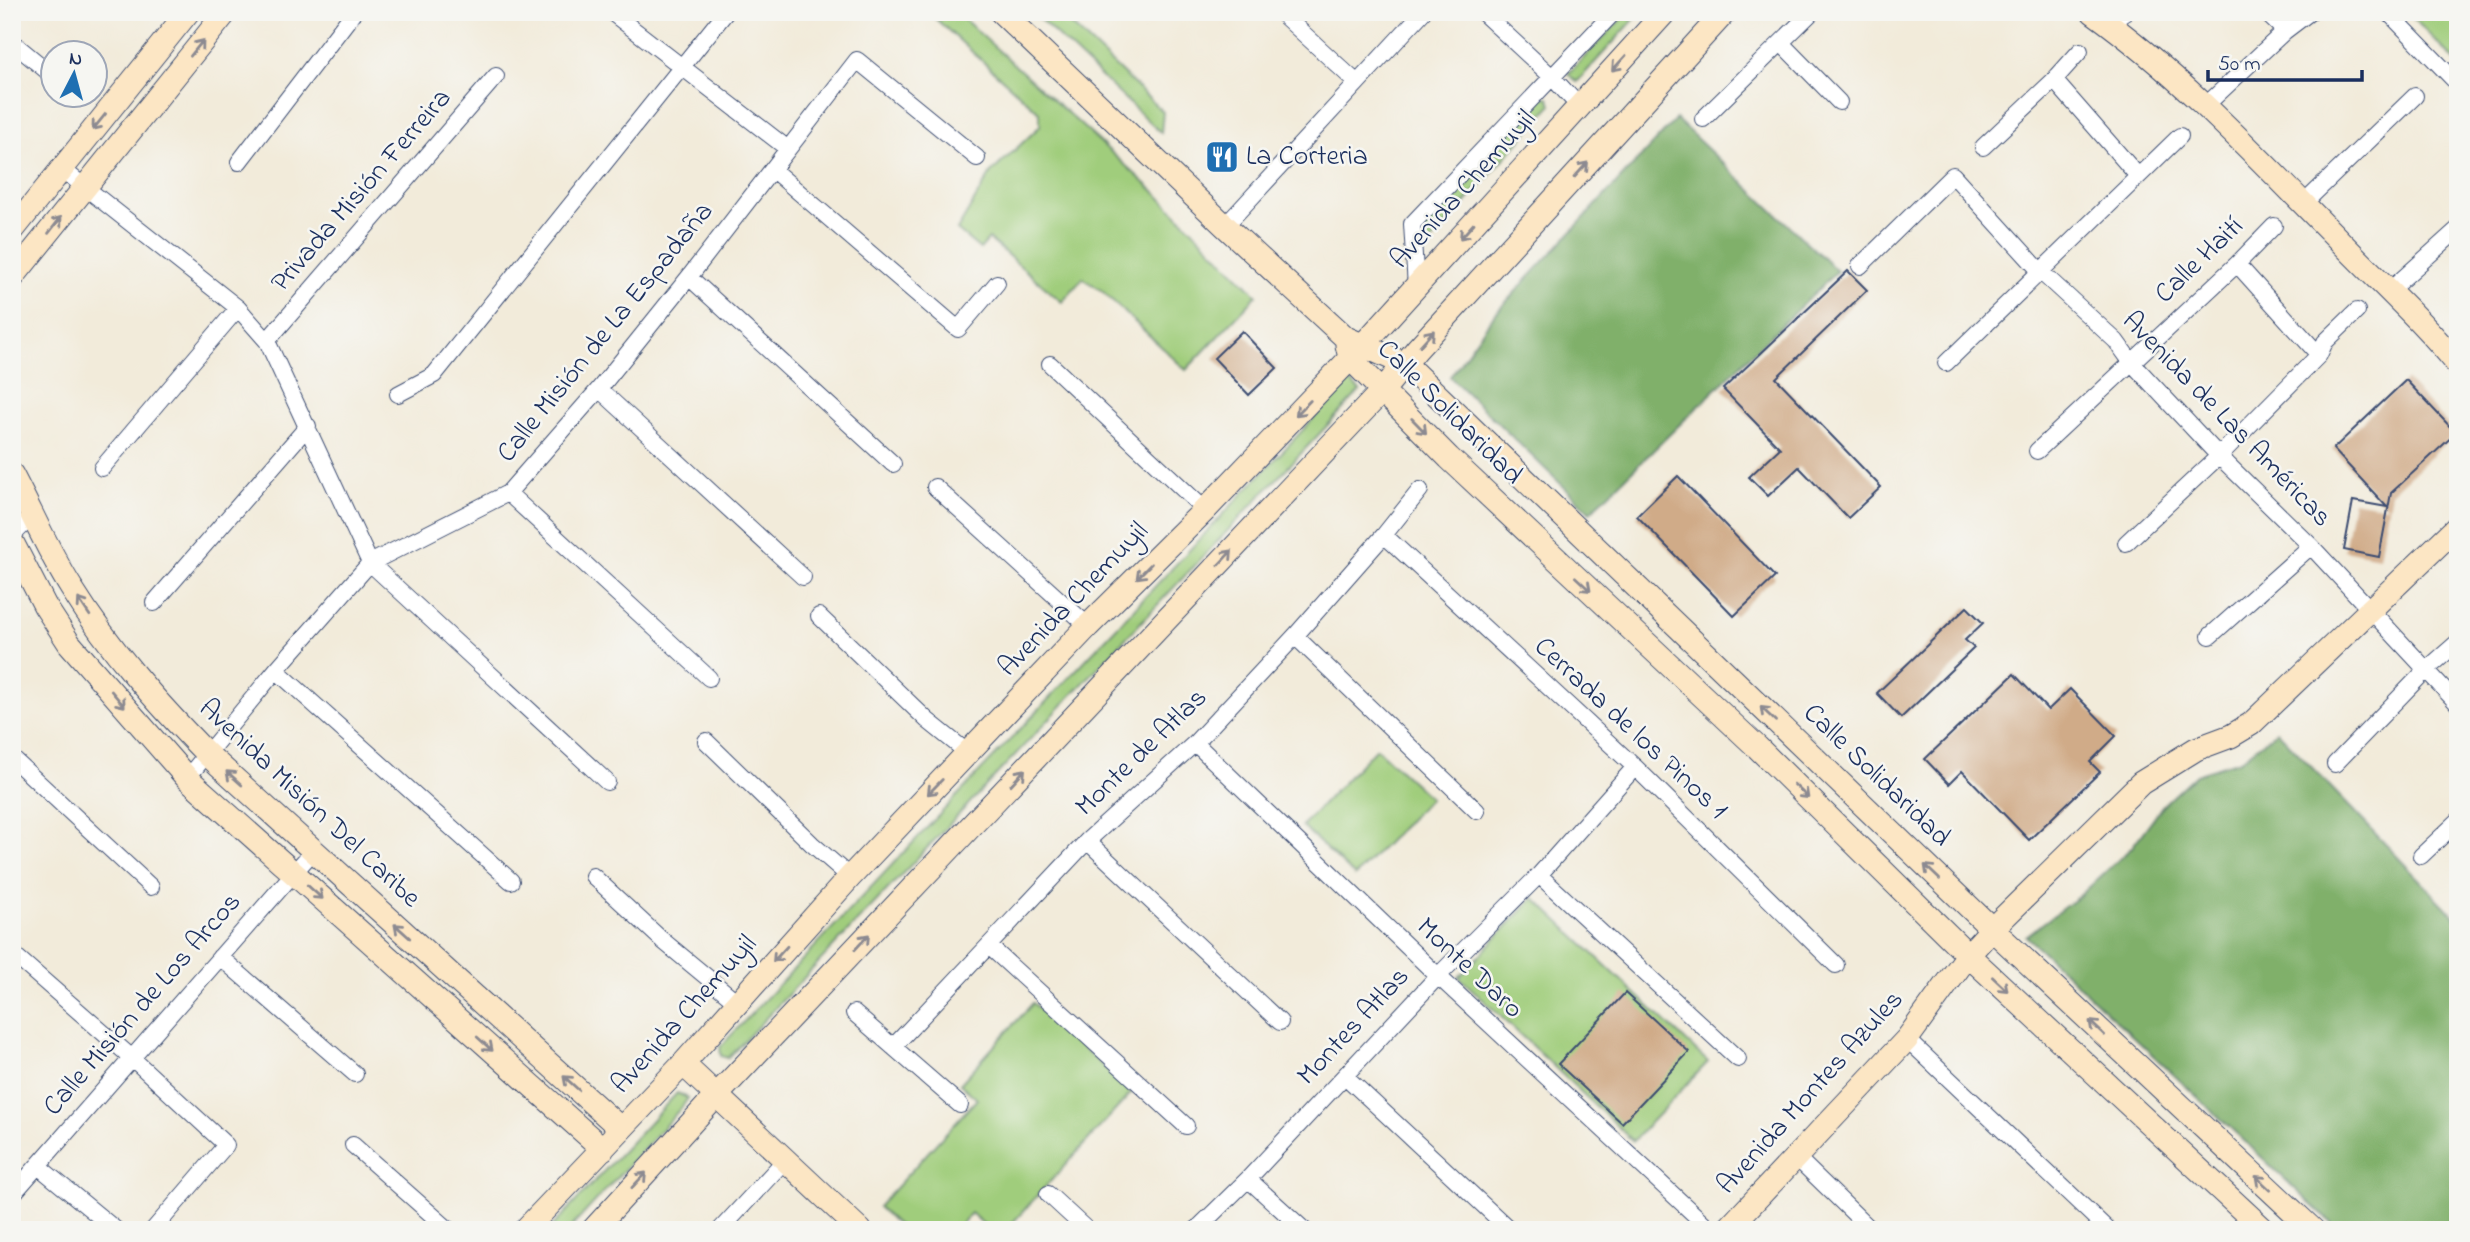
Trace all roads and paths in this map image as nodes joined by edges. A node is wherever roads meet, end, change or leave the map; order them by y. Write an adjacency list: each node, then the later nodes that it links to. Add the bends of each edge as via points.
1 (188, 12): 39 (main road, one-way to 39)
2 (226, 12): 42 (main road, one-way to 2)
3 (354, 12): 38 (street)
4 (611, 12): 23 (street)
5 (726, 12): 23 (street)
6 (1001, 12): 44 (main road)
7 (1280, 12): 27 (street)
8 (1423, 12): 27 (street)
9 (1482, 12): 25 (street)
10 (1614, 12): 25 (street)
11 (1665, 12): 31 (main road, Avenida Chemuyil, one-way to 31)
12 (1726, 12): 61 (main road, one-way to 12)
13 (1812, 12): 20 (street)
14 (2265, 12): 18 (street)
15 (2310, 12): 18 (street)
16 (2388, 12): 28 (street)
17 (2109, 16): 32 (main road)
18 (2285, 31): 32 (street)
19 (12, 43): 22 (street)
20 (1782, 44): 30 (street); 33 (street)
21 (2080, 51): 26 (street)
22 (38, 64)
23 (682, 68): 36 (street); 68 (street, via 434,375)
24 (496, 76): 58 (street, Privada Misión Ferreira)
25 (1551, 76): 31 (street); 54 (street, via 1412,223)
26 (2054, 80): 35 (street); 41 (street)
27 (1356, 82): 44 (street)
28 (2458, 84)
29 (2415, 96): 43 (street)
30 (1839, 102)
31 (1579, 106): 54 (main road, Avenida Chemuyil, one-way to 54)
32 (2204, 107): 43 (main road)
33 (1703, 119)
34 (2180, 136): 41 (street)
35 (1983, 147)
36 (788, 149): 37 (street, Calle Misión de La Espadaña, via 857,60); 40 (street, Calle Misión de La Espadaña)
37 (977, 158)
38 (239, 162)
39 (62, 169): 42 (street); 47 (main road)
40 (773, 170): 51 (street, Calle Misión de La Espadaña); 53 (street, via 958,329)
41 (2138, 176): 50 (street)
42 (84, 188): 52 (main road, one-way to 42); 56 (street)
43 (2303, 204): 55 (main road)
44 (1225, 226): 59 (main road)
45 (2274, 226): 48 (street, Calle Haití)
46 (2458, 229): 55 (street)
47 (12, 231)
48 (2237, 264): 60 (street); 63 (street, Calle Haití)
49 (1860, 266): 50 (street, Avenida de Las Américas, via 1953,175)
50 (2040, 271): 62 (street); 63 (street, Avenida de Las Américas, via 2116,341)
51 (689, 277): 66 (street, Calle Misión de La Espadaña); 72 (street)
52 (12, 278)
53 (997, 284)
54 (1416, 287): 59 (main road, Avenida Chemuyil)
55 (2389, 292): 65 (main road)
56 (238, 308): 58 (street); 73 (street)
57 (2357, 311): 60 (street, via 2325,342)
58 (267, 341): 69 (street)
59 (1353, 347): 61 (main road, Calle Solidaridad); 67 (main road, Calle Solidaridad); 78 (main road, Avenida Chemuyil, one-way to 78)
60 (2319, 355): 71 (street)
61 (1405, 363): 67 (main road); 119 (main road, Calle Solidaridad, one-way to 61)
62 (1946, 363)
63 (2132, 363): 70 (street, Calle Haití); 71 (street, Avenida de Las Américas)
64 (1050, 364): 78 (street)
65 (2458, 365)
66 (599, 389): 77 (street, Calle Misión de La Espadaña); 87 (street)
67 (1383, 390): 122 (main road, Calle Solidaridad, one-way to 122); 136 (main road, one-way to 67)
68 (398, 394)
69 (308, 426): 86 (street); 88 (street)
70 (2037, 451)
71 (2219, 456): 84 (street); 85 (street, Avenida de Las Américas)
72 (893, 464)
73 (102, 468)
74 (12, 475): 79 (main road, Avenida Misión Del Caribe)
75 (935, 487): 91 (street)
76 (1420, 490): 81 (street, Monte de Atlas)
77 (508, 493): 86 (street, Calle Misión de La Espadaña); 97 (street)
78 (1205, 510): 91 (main road, Avenida Chemuyil, one-way to 91)
79 (33, 515): 82 (street); 102 (main road, Avenida Misión Del Caribe, one-way to 79, via 165,711 95,624)
80 (2458, 526): 89 (main road, Avenida Montes Azules)
81 (1384, 535): 92 (street, Monte de Atlas); 105 (street, Cerrada de los Pinos 1)
82 (12, 536)
83 (12, 542): 106 (main road, Avenida Misión Del Caribe, one-way to 106, via 69,643)
84 (2126, 543)
85 (2311, 546): 89 (street, Avenida de Las Américas); 93 (street)
86 (370, 563): 95 (street, Calle Misión de La Espadaña); 107 (street)
87 (803, 577)
88 (154, 603)
89 (2370, 609): 96 (street, Avenida de Las Américas); 119 (main road, Avenida Montes Azules, via 2251,724 2196,749 2141,783)
90 (819, 616): 101 (street)
91 (1088, 626): 101 (main road, Avenida Chemuyil)
92 (1294, 636): 100 (street, Monte de Atlas); 108 (street)
93 (2210, 636)
94 (2458, 642): 96 (street)
95 (276, 670): 102 (street, Calle Misión de La Espadaña); 117 (street)
96 (2425, 671): 98 (street, Avenida de Las Américas); 104 (street)
97 (709, 678)
98 (2458, 704)
99 (706, 741): 116 (street)
100 (1195, 743): 110 (street, Monte de Atlas); 125 (street, Monte Daro)
101 (968, 753): 116 (main road, Avenida Chemuyil, one-way to 116)
102 (207, 754): 106 (street, Calle Misión de La Espadaña); 111 (main road, Avenida Misión Del Caribe, one-way to 102)
103 (12, 758): 118 (street)
104 (2335, 764)
105 (1635, 767): 114 (street, Montes Atlas); 124 (street, Cerrada de los Pinos 1)
106 (187, 778): 113 (main road, Avenida Misión Del Caribe)
107 (607, 782)
108 (1477, 811)
109 (2458, 821): 112 (street)
110 (1087, 841): 120 (street, Monte de Atlas); 128 (street)
111 (314, 850): 113 (street, Calle Misión de Los Arcos); 139 (main road, Avenida Misión Del Caribe, one-way to 111)
112 (2421, 856)
113 (294, 873): 123 (street, Calle Misión de Los Arcos); 141 (main road, Avenida Misión Del Caribe, one-way to 141)
114 (1539, 875): 125 (street, Montes Atlas); 132 (street)
115 (593, 876): 126 (street)
116 (850, 877): 126 (main road, Avenida Chemuyil, one-way to 126)
117 (511, 881)
118 (151, 887)
119 (1992, 929): 122 (main road, Avenida Montes Azules); 164 (main road, Calle Solidaridad, one-way to 119)
120 (989, 946): 130 (street, Monte de Atlas); 138 (street)
121 (12, 953): 131 (street)
122 (1968, 955): 129 (main road, Avenida Montes Azules); 163 (main road, Calle Solidaridad, one-way to 163)
123 (220, 957): 131 (street, Calle Misión de Los Arcos); 134 (street)
124 (1836, 965)
125 (1438, 976): 135 (street, Montes Atlas); 159 (street, Monte Daro)
126 (737, 1002): 133 (main road, Avenida Chemuyil)
127 (854, 1013): 130 (street)
128 (1280, 1022)
129 (1906, 1039): 142 (main road, Avenida Montes Azules); 162 (street)
130 (893, 1047): 137 (street)
131 (132, 1058): 144 (street, Calle Misión de Los Arcos); 149 (street, via 226,1145)
132 (1738, 1059)
133 (683, 1064): 136 (main road); 139 (main road, Avenida Chemuyil)
134 (355, 1074)
135 (1345, 1076): 145 (street, Montes Atlas); 158 (street)
136 (717, 1095): 143 (main road); 152 (main road, one-way to 136)
137 (960, 1105)
138 (1186, 1126)
139 (621, 1129): 141 (main road, Avenida Chemuyil)
140 (353, 1145): 150 (street)
141 (603, 1149): 151 (main road, Avenida Chemuyil)
142 (1795, 1156): 160 (main road, Avenida Montes Azules); 161 (street)
143 (785, 1160): 153 (street); 154 (main road)
144 (38, 1166): 147 (street, Calle Misión de Los Arcos); 148 (street)
145 (1248, 1179): 156 (street, Montes Atlas); 157 (street)
146 (1048, 1194): 155 (street)
147 (12, 1195)
148 (116, 1230)
149 (153, 1230)
150 (449, 1230)
151 (525, 1230)
152 (593, 1230)
153 (720, 1230)
154 (860, 1230)
155 (1087, 1230)
156 (1196, 1230)
157 (1304, 1230)
158 (1510, 1230)
159 (1711, 1230)
160 (1727, 1230)
161 (1871, 1230)
162 (2108, 1230)
163 (2264, 1230)
164 (2313, 1230)

